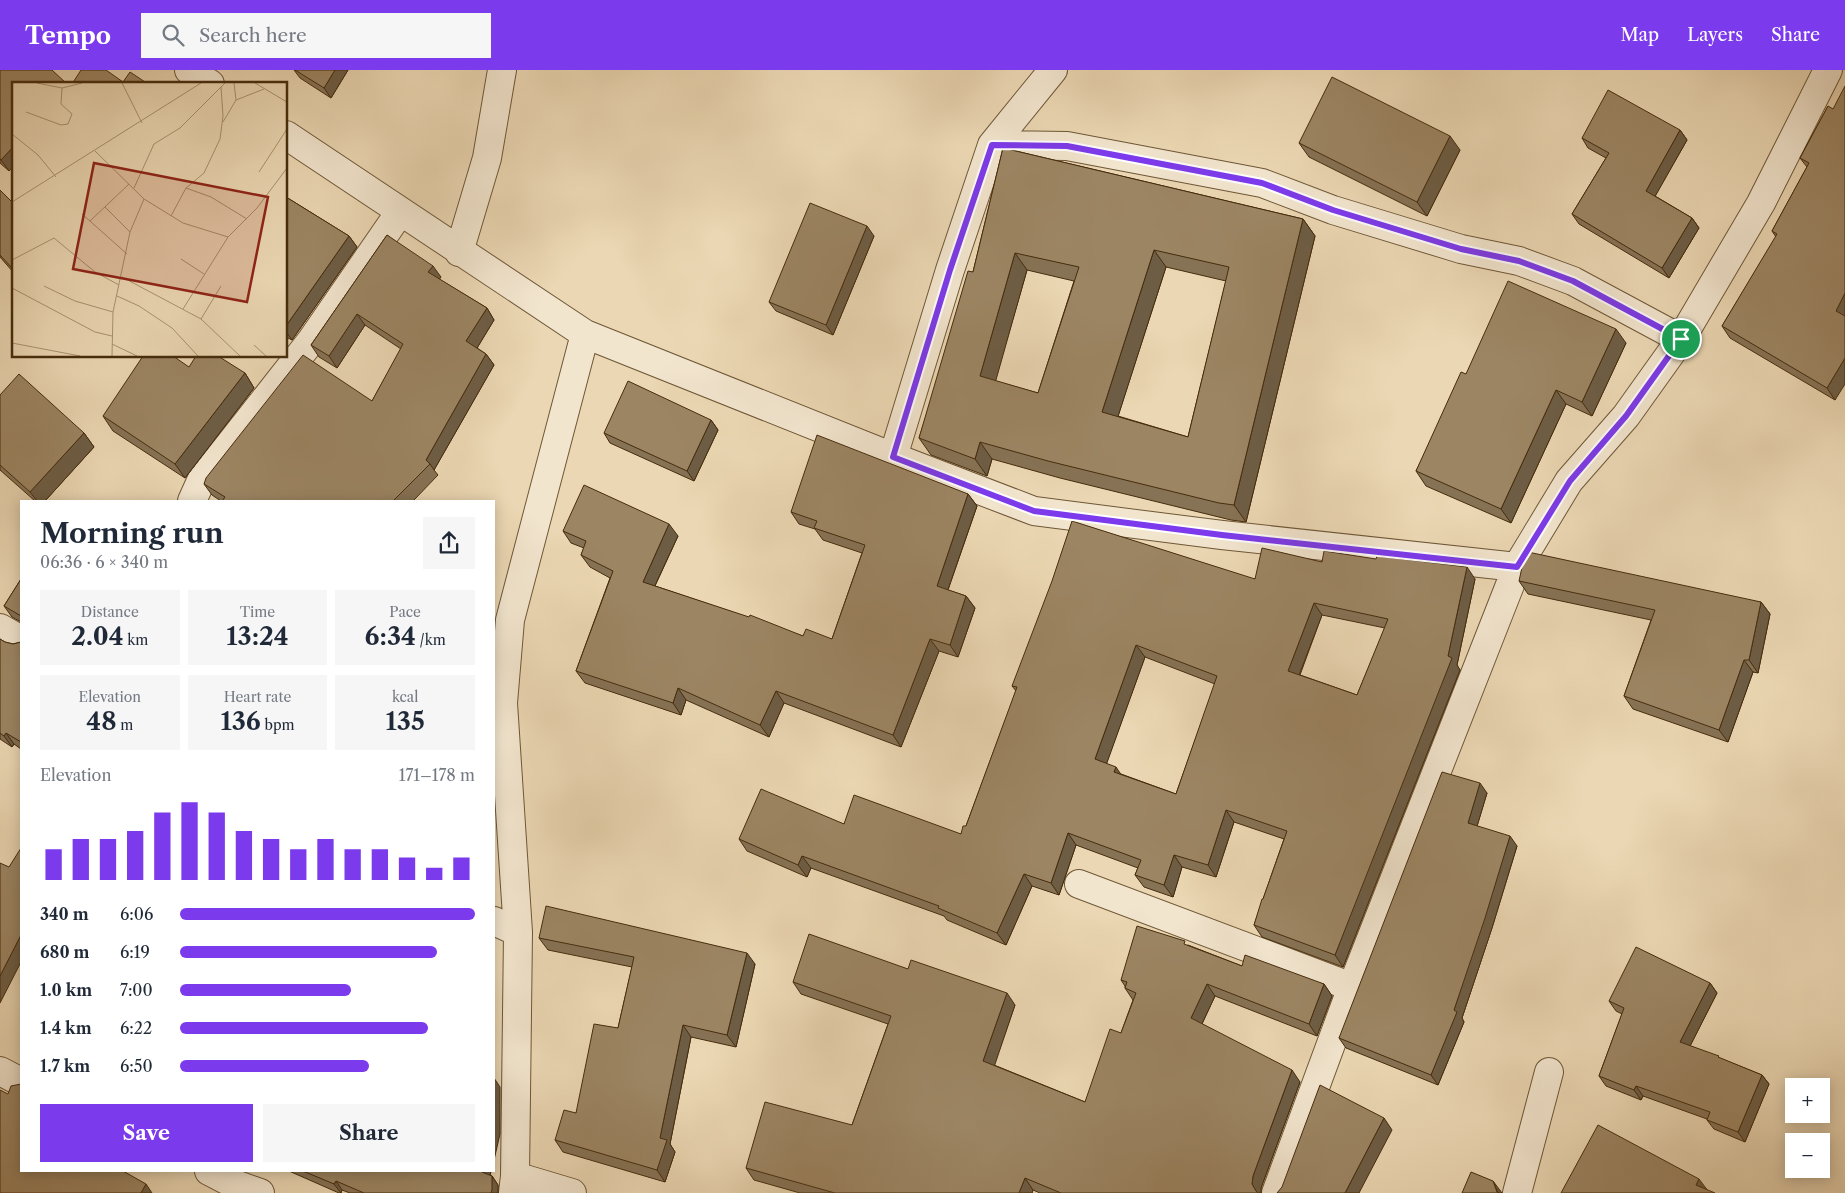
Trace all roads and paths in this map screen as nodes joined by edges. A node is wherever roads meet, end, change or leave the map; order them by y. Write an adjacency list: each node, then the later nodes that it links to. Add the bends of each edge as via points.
1 (189, 70): 5 (street)
2 (502, 70): 9 (street, via 488,158)
3 (1053, 70): 7 (street)
4 (1828, 70): 11 (street, via 1762,203)
5 (207, 82)
6 (288, 136): 8 (street)
7 (992, 145): 11 (street, via 1067,146 1262,183 1333,210 1461,249 1519,261 1573,281); 12 (street)
8 (400, 212): 9 (street); 13 (street, via 310,341 201,481)
9 (459, 252): 10 (street)
10 (585, 334): 12 (street); 17 (street, via 510,620)
11 (1681, 339): 14 (street, via 1626,416 1570,481)
12 (893, 457): 14 (street, via 1034,511)
13 (198, 499)
14 (1517, 567): 20 (street)
15 (0, 628): 16 (street)
16 (20, 639)
17 (498, 700): 19 (street)
18 (1079, 884): 20 (street)
19 (506, 926): 25 (street)
20 (1352, 986): 28 (street)
21 (0, 1071): 23 (street)
22 (1549, 1072): 29 (street)
23 (20, 1081)
24 (211, 1172): 26 (street)
25 (514, 1185): 27 (street)
26 (260, 1193)
27 (572, 1193)
28 (1276, 1193)
29 (1517, 1193)

